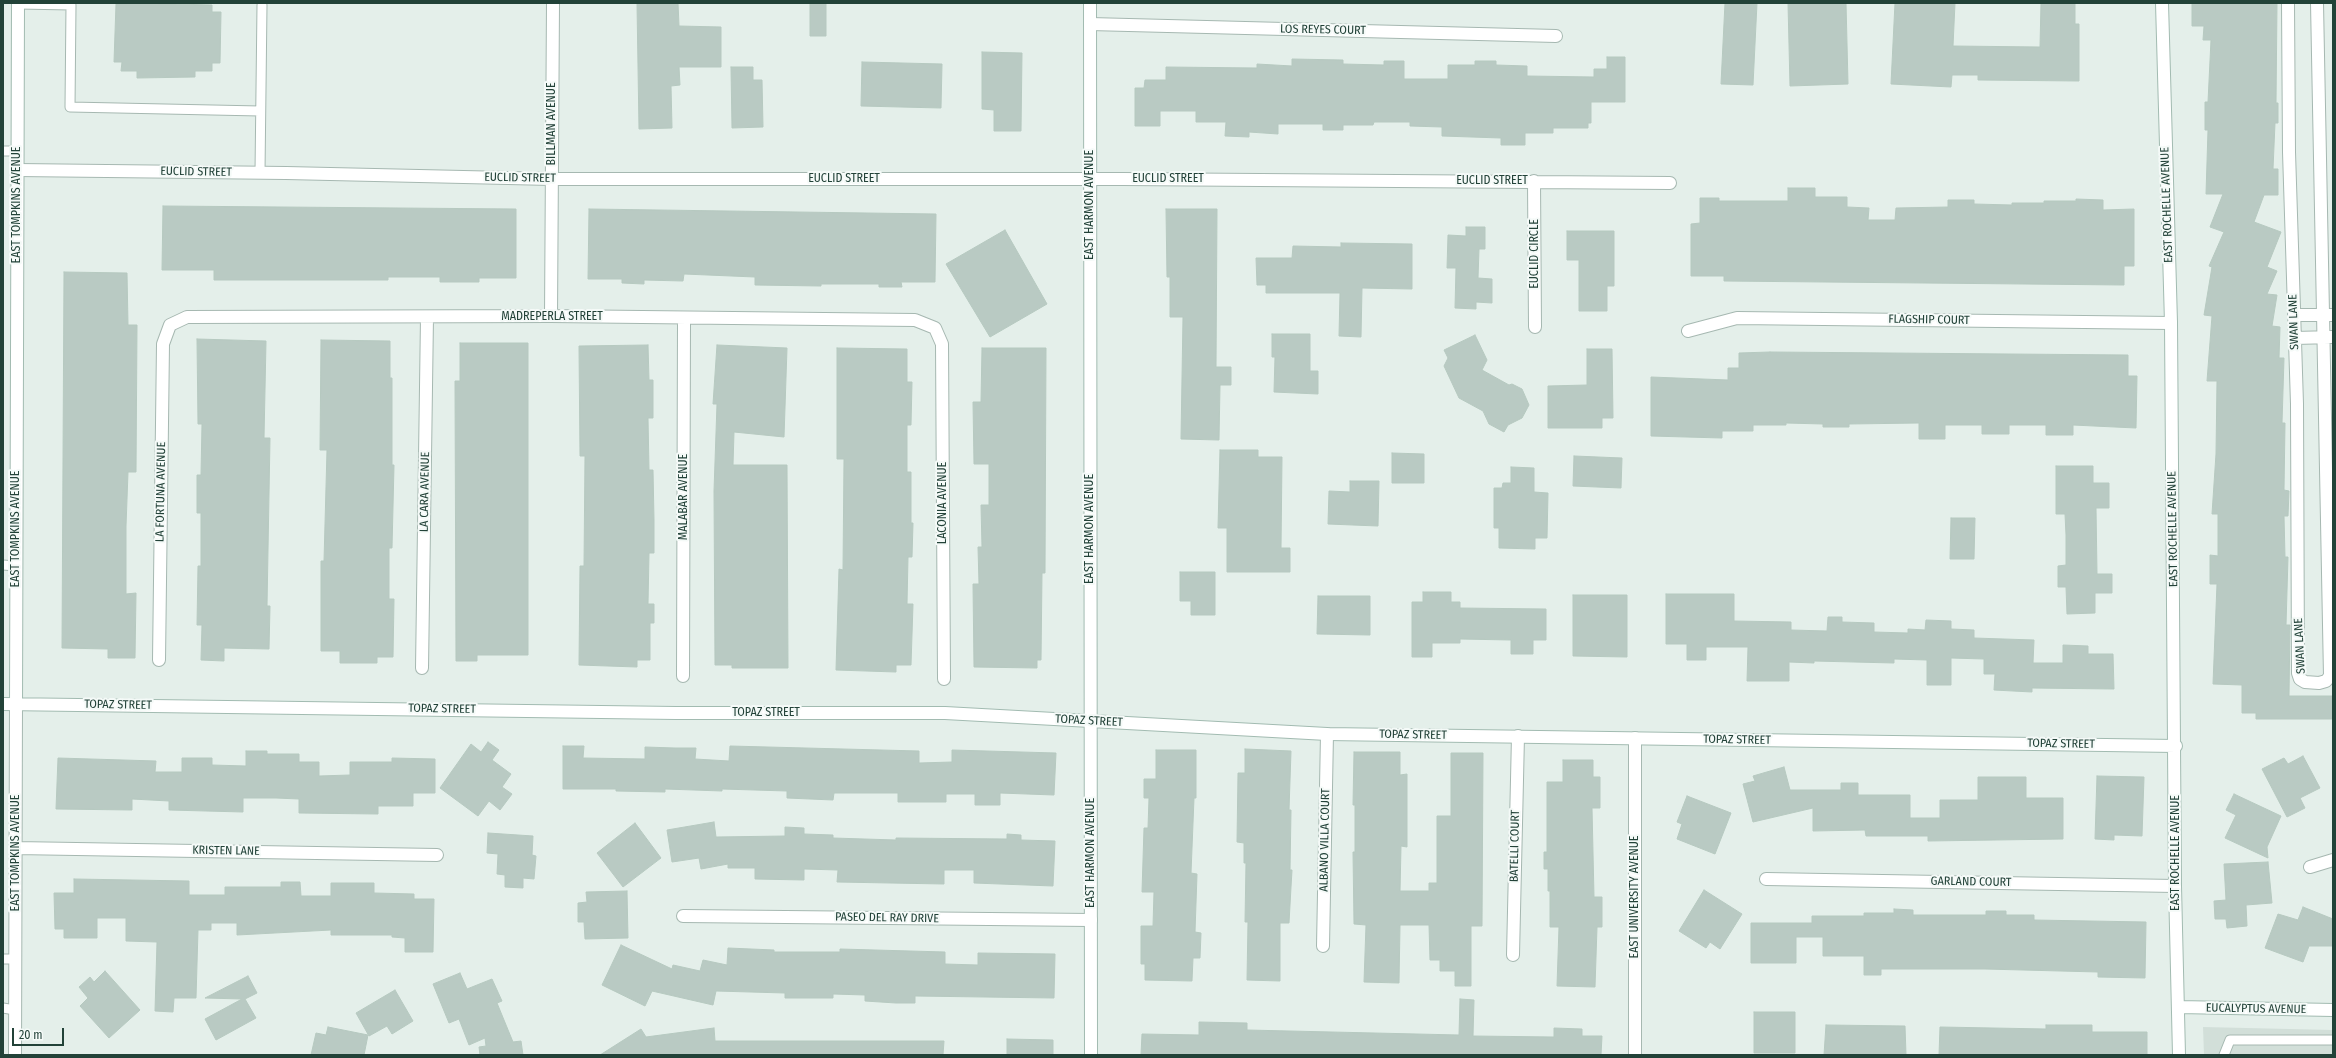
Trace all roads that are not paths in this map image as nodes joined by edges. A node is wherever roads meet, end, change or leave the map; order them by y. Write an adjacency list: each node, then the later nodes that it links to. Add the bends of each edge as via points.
1 (553, 3): 15 (street, BILLMAN AVENUE)
2 (1090, 3): 8 (street, EAST HARMON AVENUE)
3 (2162, 3): 24 (street, EAST ROCHELLE AVENUE)
4 (2288, 3): 19 (street, SWAN LANE)
5 (2317, 3): 20 (street, SWAN LANE)
6 (18, 4): 10 (lane, via 71,5 70,107); 12 (street, EAST TOMPKINS AVENUE)
7 (262, 5): 10 (lane)
8 (1090, 24): 9 (street, LOS REYES COURT); 16 (street, EAST HARMON AVENUE)
9 (1556, 36)
10 (260, 111): 14 (lane)
11 (3, 151): 12 (lane)
12 (17, 151): 13 (street, EAST TOMPKINS AVENUE)
13 (17, 170): 14 (street, EUCLID STREET); 32 (street, EAST TOMPKINS AVENUE)
14 (260, 172): 15 (street, EUCLID STREET)
15 (552, 179): 16 (street, EUCLID STREET); 21 (street, BILLMAN AVENUE)
16 (1090, 179): 17 (street, EUCLID STREET); 39 (street, EAST HARMON AVENUE)
17 (1534, 181): 18 (street, EUCLID STREET); 26 (street, EUCLID CIRCLE)
18 (1670, 183)
19 (2294, 315): 20 (street); 30 (street, SWAN LANE)
20 (2328, 315): 29 (street, SWAN LANE)
21 (551, 316): 22 (street, MADREPERLA STREET); 23 (street, MADREPERLA STREET)
22 (428, 317): 25 (street, MADREPERLA STREET, via 187,317); 34 (street, LA CARA AVENUE)
23 (684, 319): 27 (street, MADREPERLA STREET, via 915,320); 35 (street, MALABAR AVENUE)
24 (2171, 323): 28 (street, FLAGSHIP COURT, via 1737,318); 43 (street, EAST ROCHELLE AVENUE)
25 (170, 325): 33 (street, LA FORTUNA AVENUE, via 163,344)
26 (1535, 327)
27 (935, 328): 36 (street, LACONIA AVENUE, via 942,344)
28 (1688, 331)
29 (2328, 337): 30 (street); 30 (street, SWAN LANE, via 2330,676 2326,681 2319,683 2305,682 2300,679 2298,673)
30 (2295, 338)
31 (3, 565): 32 (lane)
32 (16, 566): 38 (street, EAST TOMPKINS AVENUE)
33 (159, 660)
34 (422, 668)
35 (684, 676)
36 (944, 679)
37 (3, 704): 38 (street, TOPAZ STREET)
38 (16, 704): 39 (street, TOPAZ STREET, via 676,713 945,713); 44 (street, EAST TOMPKINS AVENUE)
39 (1090, 721): 40 (street, TOPAZ STREET); 51 (street, EAST HARMON AVENUE)
40 (1327, 734): 41 (street, TOPAZ STREET); 52 (street, ALBANO VILLA COURT)
41 (1518, 736): 42 (street, TOPAZ STREET); 53 (street, BATELLI COURT)
42 (1635, 738): 43 (street, TOPAZ STREET); 61 (street, EAST UNIVERSITY AVENUE)
43 (2176, 746): 49 (street, EAST ROCHELLE AVENUE)
44 (16, 848): 45 (street, KRISTEN LANE); 54 (street, EAST TOMPKINS AVENUE)
45 (437, 855)
46 (2333, 860): 47 (street)
47 (2310, 867)
48 (1766, 878): 49 (street, GARLAND COURT)
49 (2175, 886): 55 (street, EAST ROCHELLE AVENUE)
50 (683, 916): 51 (street, PASEO DEL RAY DRIVE)
51 (1091, 920): 60 (street, EAST HARMON AVENUE)
52 (1323, 946)
53 (1513, 955)
54 (9, 958): 56 (street, EAST TOMPKINS AVENUE)
55 (2179, 1007): 57 (street, EUCALYPTUS AVENUE); 62 (street, EAST ROCHELLE AVENUE)
56 (9, 1009): 59 (street, EAST TOMPKINS AVENUE)
57 (2333, 1010)
58 (2333, 1040): 63 (lane, via 2230,1040)
59 (16, 1055)
60 (1091, 1055)
61 (1635, 1055)
62 (2179, 1055)
63 (2224, 1055)

